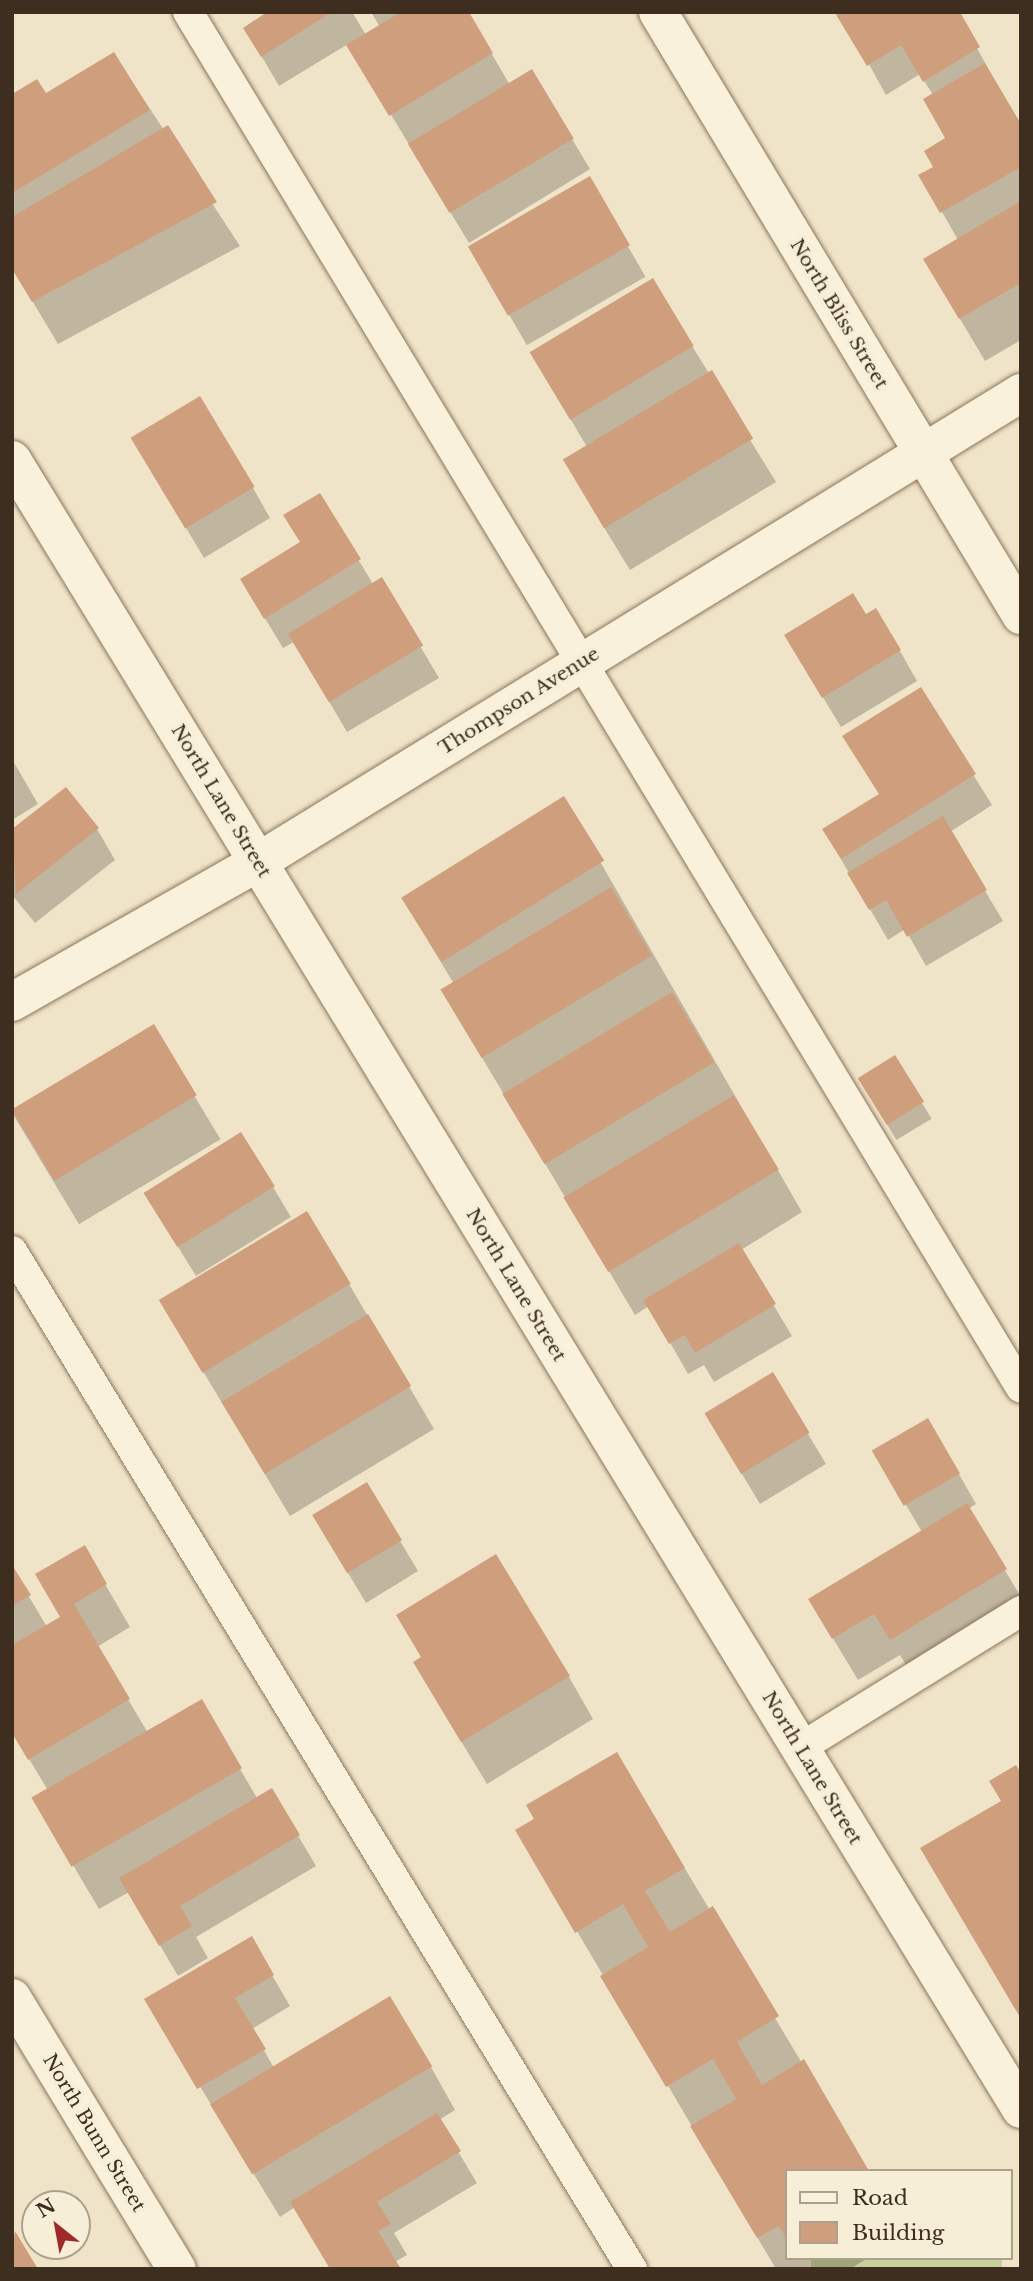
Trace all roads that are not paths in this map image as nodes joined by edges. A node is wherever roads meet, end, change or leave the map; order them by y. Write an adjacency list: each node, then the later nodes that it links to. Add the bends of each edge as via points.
1 (188, 12): 7 (lane)
2 (658, 12): 4 (street, North Bliss Street)
3 (1021, 393): 4 (street, Thompson Avenue)
4 (923, 453): 6 (street, North Bliss Street); 7 (street, Thompson Avenue)
5 (12, 460): 8 (street, North Lane Street)
6 (1021, 615)
7 (579, 664): 8 (street, Thompson Avenue); 11 (lane)
8 (258, 862): 9 (street, Thompson Avenue); 13 (street, North Lane Street)
9 (12, 1002)
10 (12, 1251): 17 (lane)
11 (1021, 1388)
12 (1021, 1611): 13 (lane)
13 (800, 1748): 15 (street, North Lane Street)
14 (12, 1998): 16 (street, North Bunn Street)
15 (1021, 2109)
16 (177, 2269)
17 (632, 2269)

